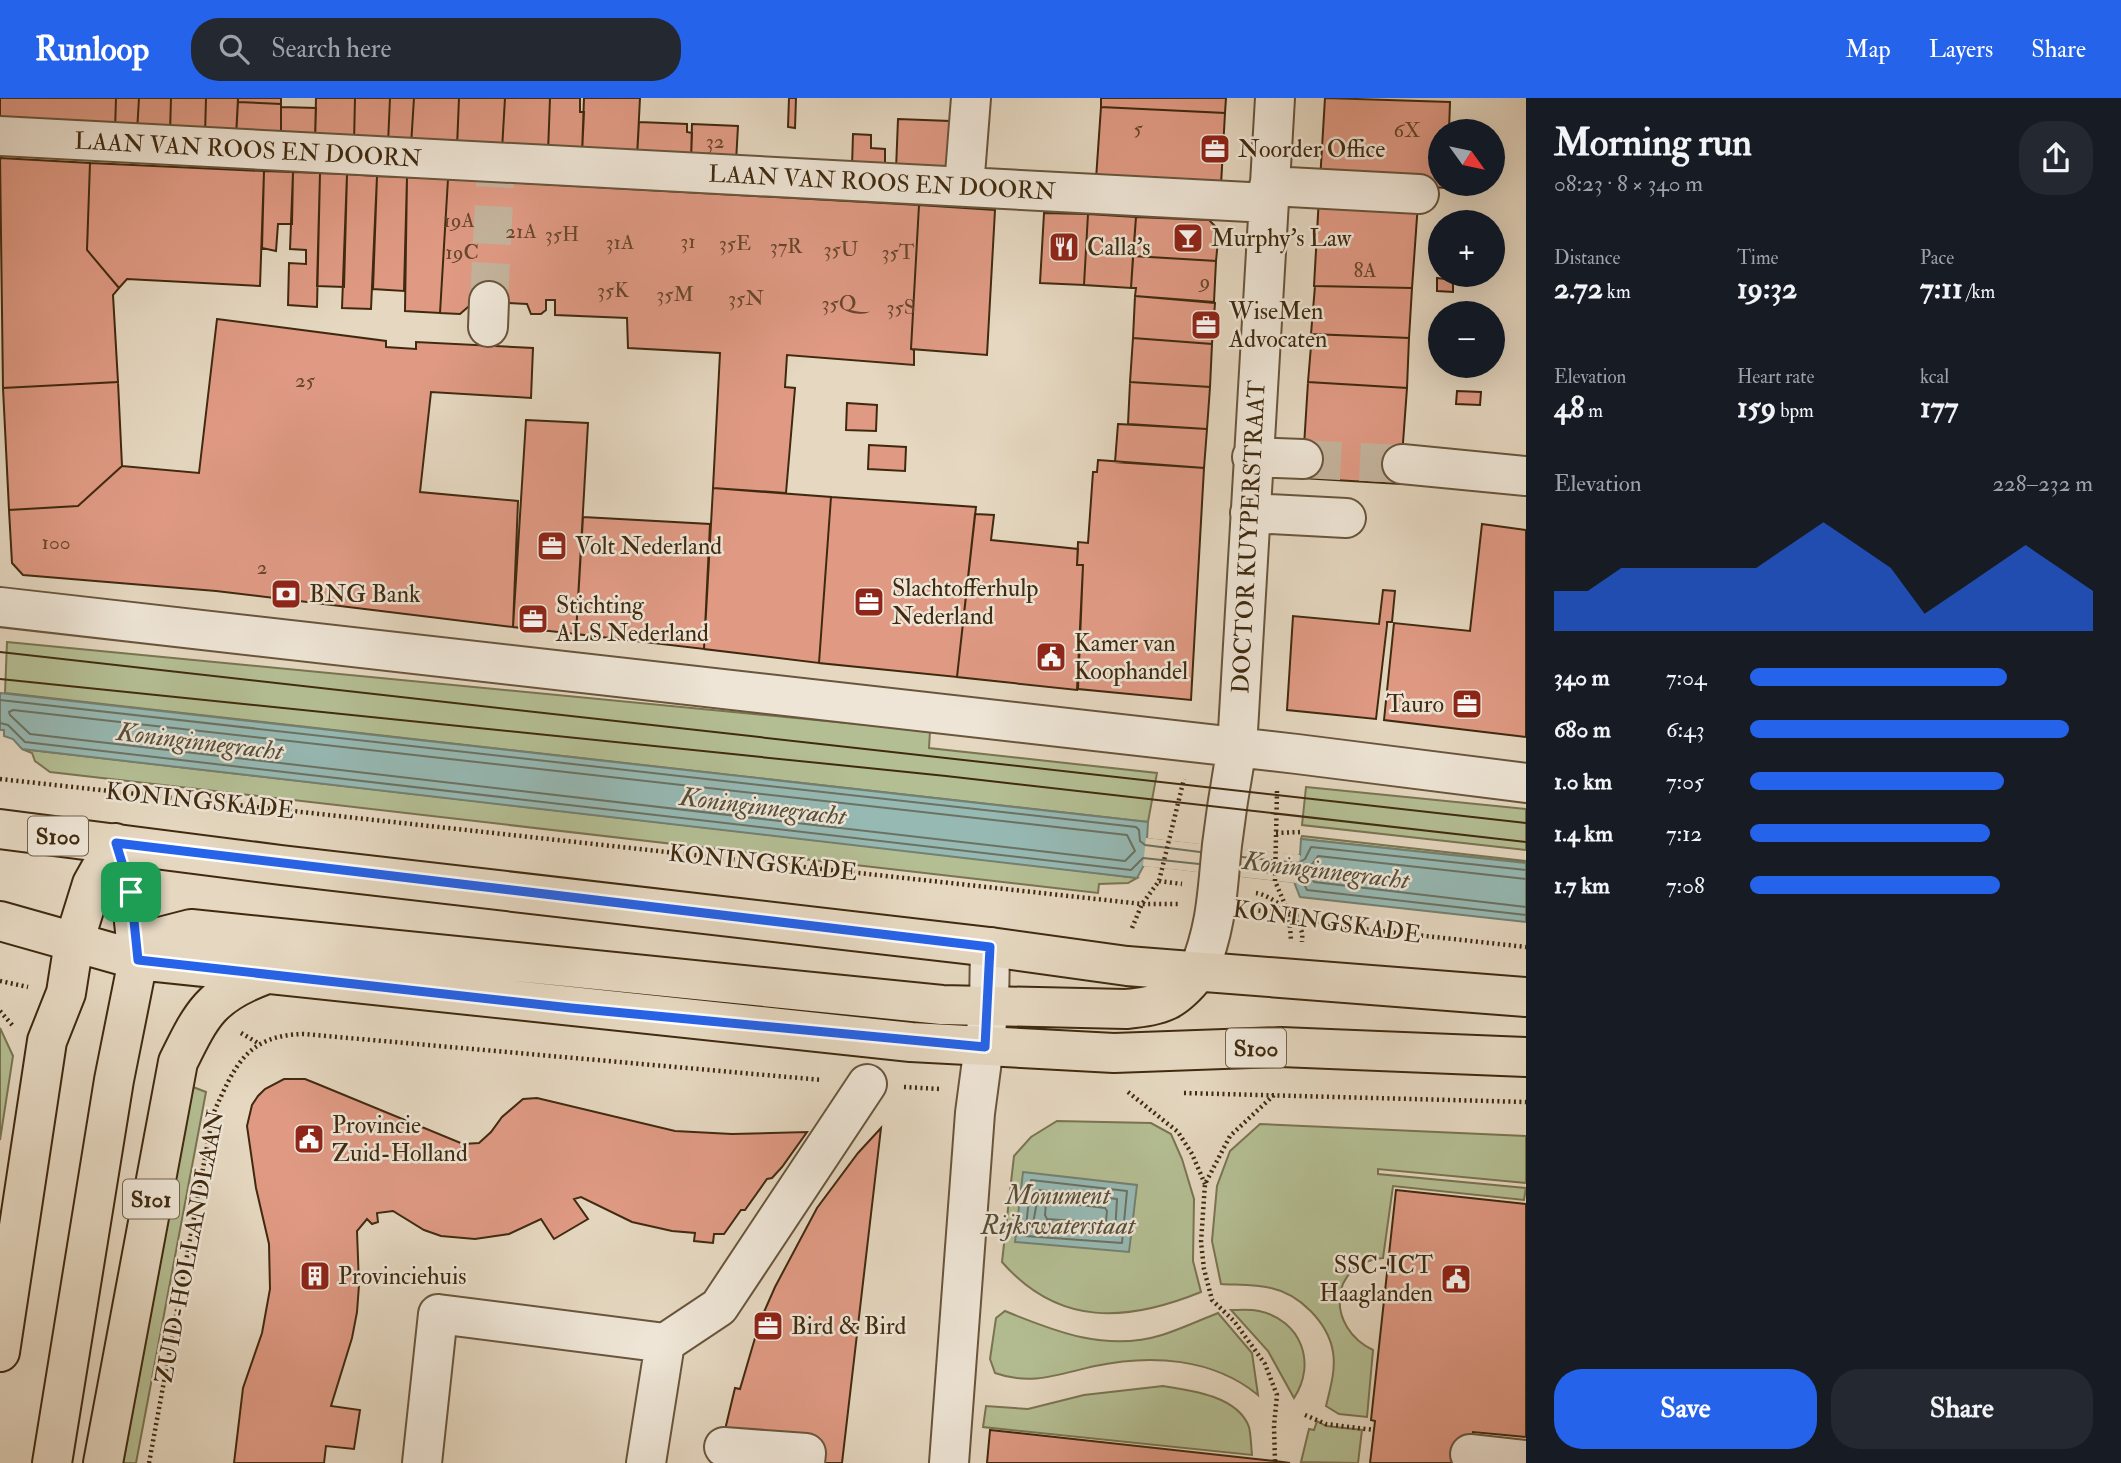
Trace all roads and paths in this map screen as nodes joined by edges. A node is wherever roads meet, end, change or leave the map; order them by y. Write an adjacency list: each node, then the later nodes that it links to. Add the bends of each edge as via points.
1 (971, 98): 4 (street)
2 (1275, 98): 6 (street, DOCTOR KUYPERSTRAAT)
3 (0, 136): 4 (street, LAAN VAN ROOS EN DOORN, via 496,172)
4 (964, 187): 6 (street, LAAN VAN ROOS EN DOORN)
5 (1419, 194): 6 (street, LAAN VAN ROOS EN DOORN)
6 (1269, 195): 7 (street, DOCTOR KUYPERSTRAAT)
7 (1252, 457): 8 (street); 11 (street, DOCTOR KUYPERSTRAAT)
8 (1303, 459)
9 (1402, 464): 10 (street)
10 (1526, 476)
11 (1250, 513): 12 (street); 14 (street, DOCTOR KUYPERSTRAAT)
12 (1346, 518)
13 (0, 607): 14 (street)
14 (1254, 750): 16 (street); 18 (path, via 1278,795); 22 (street, DOCTOR KUYPERSTRAAT)
15 (0, 779): 23 (path, KONINGSKADE)
16 (1526, 783)
17 (0, 829): 21 (main road, KONINGSKADE / S100)
18 (1276, 832): 19 (path); 24 (path, via 1275,881)
19 (1302, 832)
20 (1168, 840): 23 (path, via 1159,881)
21 (116, 843): 26 (main road, via 92,884); 27 (main road, KONINGSKADE / S100); 29 (main road, S101, via 131,892)
22 (1220, 876): 23 (path, KONINGSKADE); 24 (path, KONINGSKADE); 30 (street, DOCTOR KUYPERSTRAAT, via 1210,942)
23 (1142, 904)
24 (1289, 914): 28 (path, KONINGSKADE, via 1334,926)
25 (0, 921): 26 (main road, S100)
26 (74, 942): 29 (main road, S100); 44 (main road, via 66,993 47,1041)
27 (990, 947): 30 (main road, KONINGSKADE / S100); 33 (street)
28 (1526, 947)
29 (138, 960): 31 (main road, S100); 33 (main road, via 156,938 191,929); 51 (main road, S101)
30 (1198, 972): 32 (main road, KONINGSKADE / S100); 33 (main road, via 1178,996 1152,1006)
31 (264, 975): 34 (main road, S100); 52 (main road, ZUID-HOLLANDLAAN / S101, via 237,985 212,1003 178,1062)
32 (1526, 997)
33 (989, 1008): 34 (street)
34 (985, 1047): 35 (main road, S100, via 1114,1053 1281,1047); 37 (street)
35 (1526, 1057)
36 (867, 1083): 37 (path); 43 (street, via 719,1307); 53 (path, ZUID-HOLLANDLAAN, via 304,1034 258,1043 233,1071 213,1114)
37 (977, 1090): 57 (street)
38 (1138, 1090): 42 (path, via 1124,1090 1178,1132)
39 (1177, 1092): 40 (path)
40 (1276, 1094): 41 (path); 42 (path, via 1230,1136)
41 (1526, 1102)
42 (1205, 1184): 50 (path, via 1204,1269 1212,1300 1234,1321 1265,1364 1277,1395)
43 (665, 1343): 54 (street, via 438,1314); 55 (street)
44 (0, 1352)
45 (1305, 1415): 46 (path, via 1326,1424)
46 (1374, 1430)
47 (724, 1447): 56 (street, via 806,1453)
48 (1471, 1454): 49 (street)
49 (1526, 1460)
50 (1275, 1461)
51 (52, 1463)
52 (103, 1463)
53 (149, 1463)
54 (422, 1463)
55 (646, 1463)
56 (805, 1463)
57 (949, 1463)

